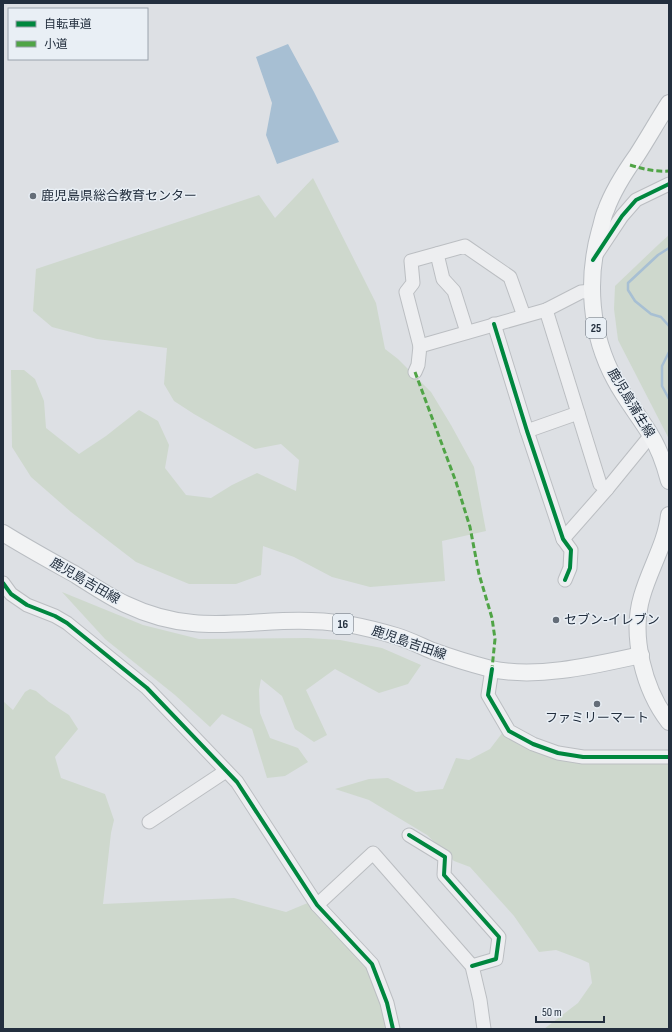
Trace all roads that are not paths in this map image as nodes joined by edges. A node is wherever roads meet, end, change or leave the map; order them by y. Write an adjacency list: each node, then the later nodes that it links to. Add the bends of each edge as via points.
1 (669, 103): 4 (main road, 鹿児島蒲生線 / 25, via 616,188 605,211)
2 (669, 184): 4 (street, via 636,200 622,216)
3 (437, 254): 7 (street, via 464,246 510,277); 9 (street, via 443,279 454,292); 10 (street, via 411,261 413,283 406,292)
4 (593, 260): 5 (main road, 鹿児島蒲生線 / 25)
5 (592, 291): 6 (street, via 581,292); 14 (main road, 鹿児島蒲生線 / 25, via 595,325 607,364 615,381)
6 (546, 310): 7 (street); 12 (street)
7 (524, 316): 8 (street)
8 (494, 324): 9 (street); 13 (street)
9 (467, 332): 10 (street)
10 (420, 346): 11 (street)
11 (415, 372)
12 (578, 413): 13 (street); 16 (street, via 600,484)
13 (527, 431): 19 (street)
14 (651, 435): 15 (main road, 鹿児島蒲生線 / 25); 16 (street)
15 (669, 481)
16 (607, 489): 19 (street)
17 (669, 515): 22 (main road, via 661,546 642,596 638,633)
18 (3, 533): 23 (main road, 鹿児島吉田線 / 16, via 124,604 174,621 226,624 299,620 347,624 396,636 435,652)
19 (563, 539): 20 (street, via 571,550 570,568)
20 (565, 580)
21 (3, 583): 26 (street, via 11,594 27,604 67,623 147,688)
22 (641, 655): 23 (main road, 鹿児島吉田線 / 16, via 544,672); 24 (main road, via 652,694)
23 (492, 669): 25 (street, via 488,695 509,731 534,744 558,753 583,756)
24 (669, 722)
25 (669, 757)
26 (226, 771): 27 (street); 29 (street, via 237,782)
27 (149, 822)
28 (409, 835): 30 (street, via 445,857 444,875 499,938 496,959)
29 (317, 905): 30 (street, via 373,853); 31 (street, via 372,964 387,1003)
30 (472, 966): 32 (street)
31 (393, 1029)
32 (484, 1029)

